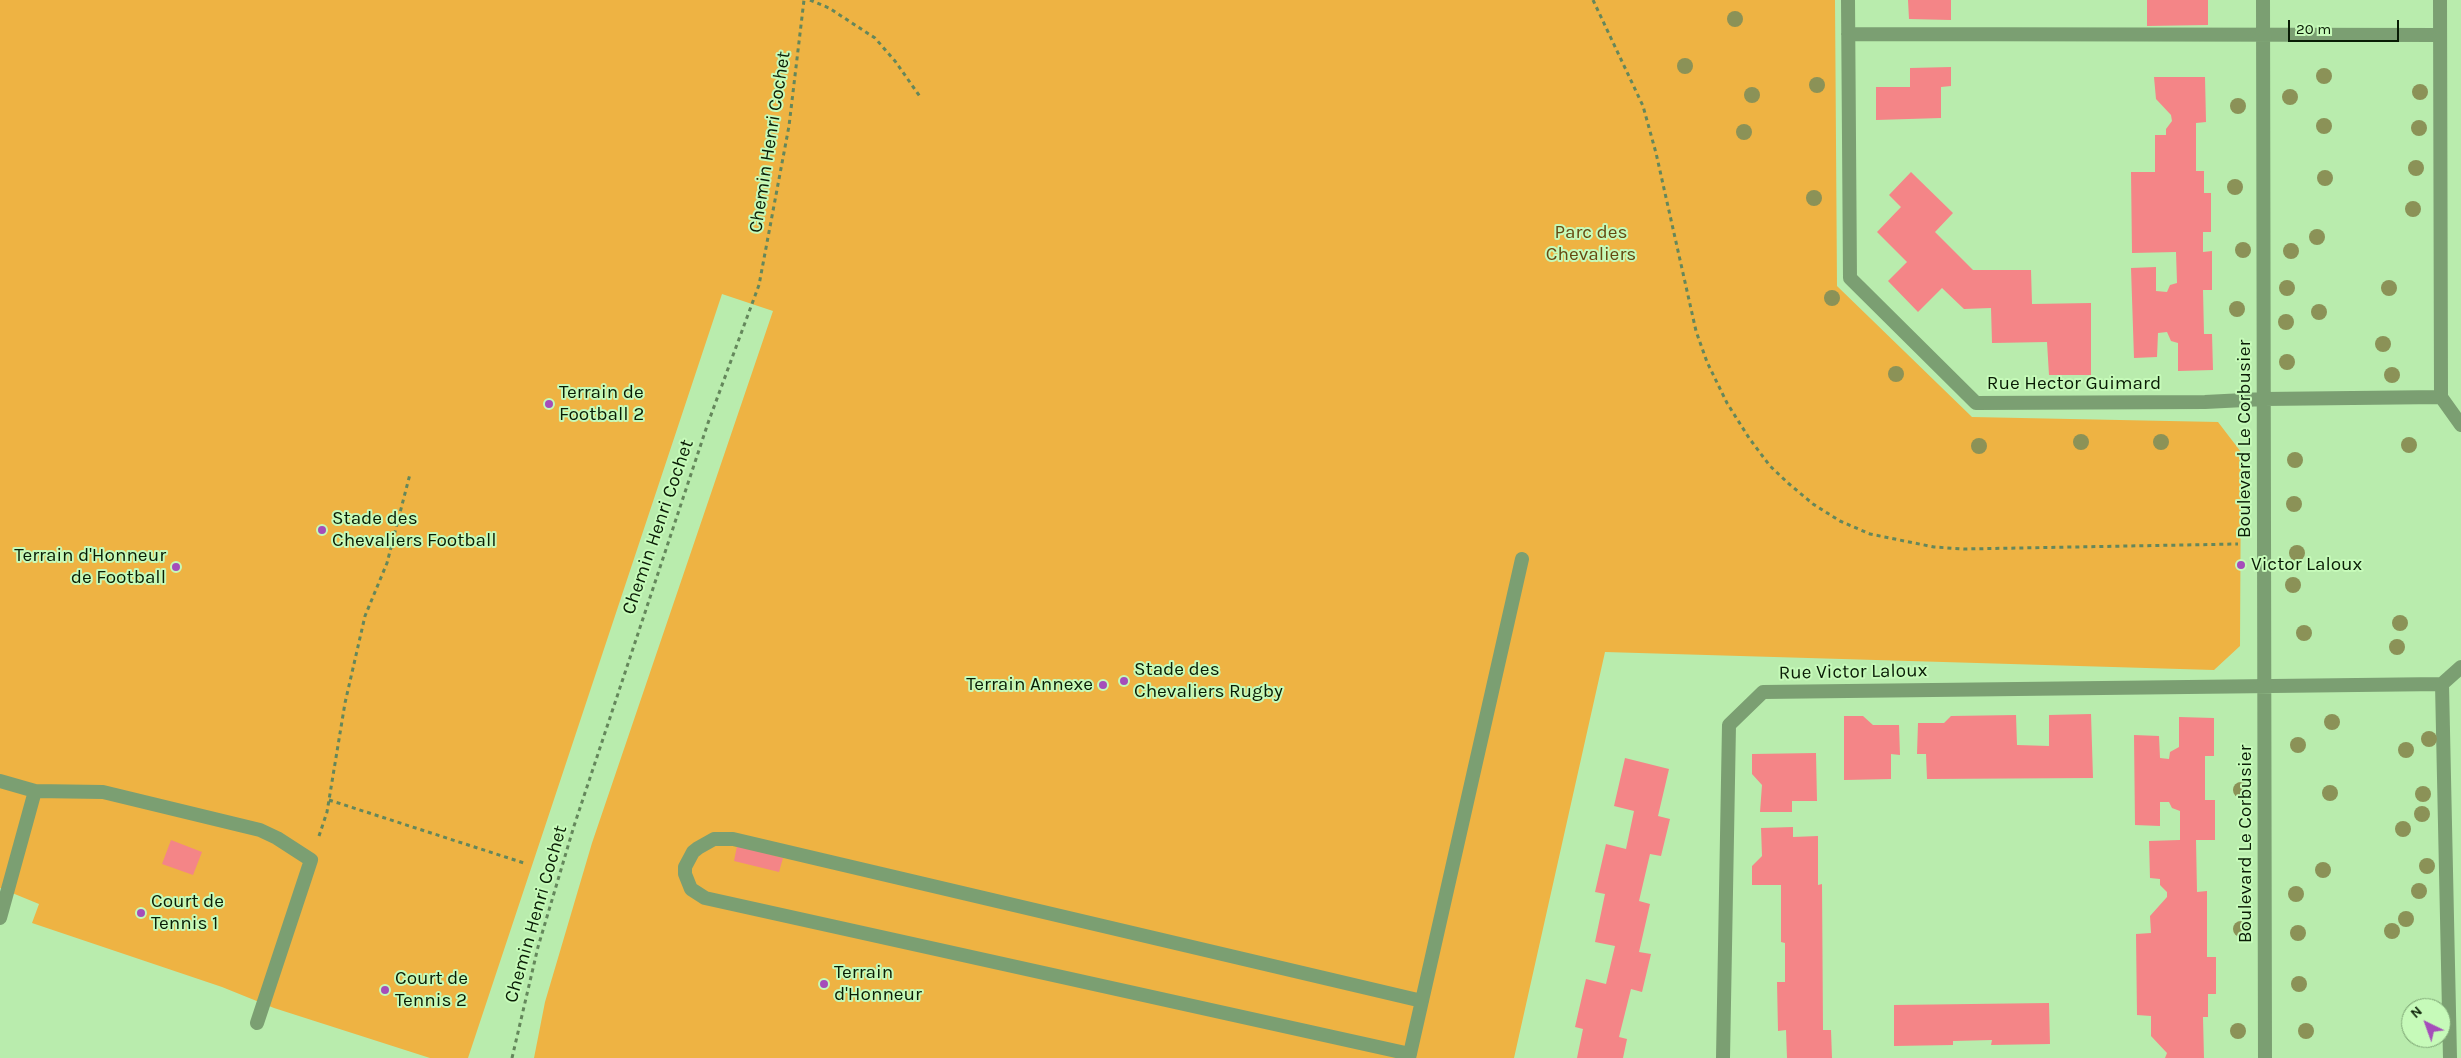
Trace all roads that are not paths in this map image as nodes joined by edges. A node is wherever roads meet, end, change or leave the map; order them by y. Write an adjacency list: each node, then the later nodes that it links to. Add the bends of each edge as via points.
1 (1848, 0): 4 (street, Rue Hector Guimard)
2 (2263, 0): 6 (street, Boulevard Le Corbusier)
3 (2440, 0): 5 (street)
4 (1848, 34): 6 (street); 8 (street, Rue Hector Guimard, via 1850,278 1976,403)
5 (2440, 35): 6 (street); 7 (street)
6 (2263, 36): 8 (street, Boulevard Le Corbusier)
7 (2441, 397): 8 (street, Rue Hector Guimard); 9 (street)
8 (2264, 399): 13 (street, Boulevard Le Corbusier)
9 (2461, 425)
10 (1522, 559): 17 (street)
11 (2461, 668): 12 (street)
12 (2442, 684): 13 (street, Rue Victor Laloux); 22 (street)
13 (2264, 687): 20 (street, Rue Victor Laloux, via 1763,692 1729,725); 21 (street, Boulevard Le Corbusier)
14 (0, 781): 15 (street)
15 (35, 791): 16 (street); 18 (street, via 103,792 260,830 311,860)
16 (0, 918)
17 (1422, 1001): 19 (street); 19 (street, via 732,839 714,839 698,848 686,867 685,874 691,889 705,898)
18 (257, 1023)
19 (1410, 1056)
20 (1723, 1058)
21 (2265, 1058)
22 (2450, 1058)

